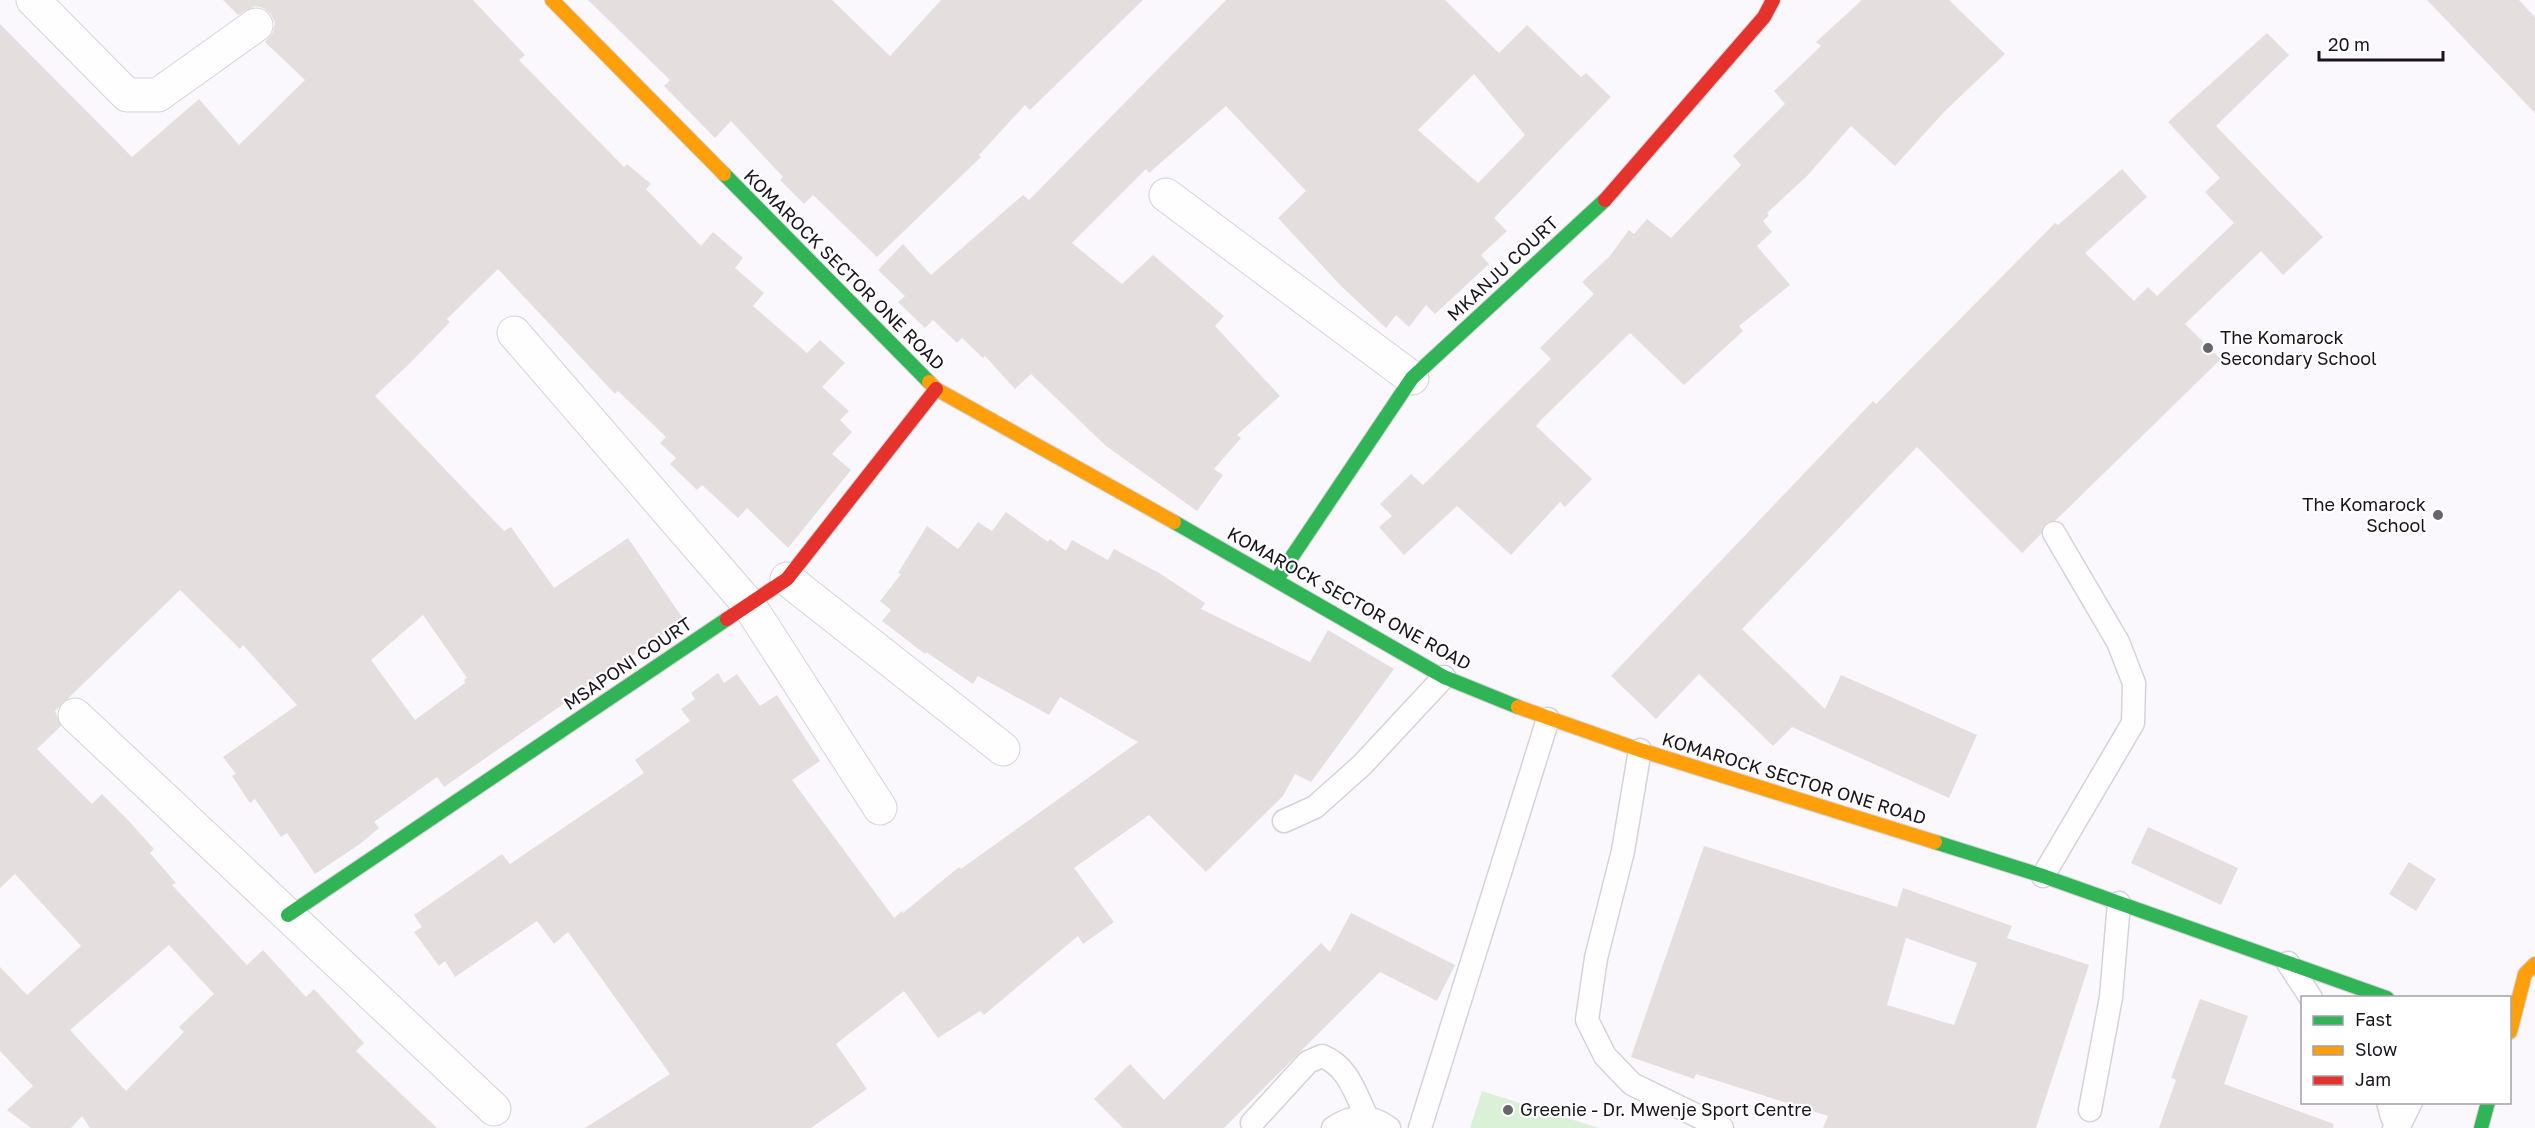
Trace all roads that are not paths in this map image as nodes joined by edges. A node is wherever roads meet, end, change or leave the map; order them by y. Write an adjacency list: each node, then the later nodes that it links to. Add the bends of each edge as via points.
1 (33, 0): 4 (street, via 127,94 158,94)
2 (552, 0): 8 (main road, KOMAROCK SECTOR ONE ROAD)
3 (1773, 0): 7 (main road, MKANJU COURT, via 1764,17 1604,201)
4 (256, 25)
5 (1166, 195): 7 (street)
6 (514, 333): 12 (street)
7 (1412, 378): 11 (main road, MKANJU COURT)
8 (936, 389): 10 (main road, MSAPONI COURT); 11 (main road, KOMAROCK SECTOR ONE ROAD)
9 (2054, 533): 20 (lane, via 2118,642 2134,683 2133,723)
10 (787, 579): 12 (main road, MSAPONI COURT); 16 (street)
11 (1277, 579): 13 (main road, KOMAROCK SECTOR ONE ROAD)
12 (749, 606): 18 (street); 22 (main road, MSAPONI COURT)
13 (1444, 677): 15 (main road, KOMAROCK SECTOR ONE ROAD); 19 (lane, via 1362,765 1315,807)
14 (75, 715): 22 (street)
15 (1548, 719): 17 (main road, KOMAROCK SECTOR ONE ROAD); 37 (lane)
16 (1003, 749)
17 (1640, 750): 20 (main road, KOMAROCK SECTOR ONE ROAD); 38 (lane, via 1623,851 1596,958 1587,1020 1605,1056 1632,1083)
18 (880, 808)
19 (1284, 821)
20 (2043, 876): 21 (main road, KOMAROCK SECTOR ONE ROAD)
21 (2119, 903): 23 (main road, KOMAROCK SECTOR ONE ROAD); 32 (lane, via 2111,997)
22 (288, 915): 31 (street)
23 (2288, 963): 25 (lane); 26 (main road, KOMAROCK SECTOR ONE ROAD)
24 (2535, 964): 27 (main road, via 2525,974)
25 (2310, 996)
26 (2381, 996)
27 (2511, 1028)
28 (2389, 1104): 39 (lane, via 2398,1123)
29 (2410, 1104): 39 (lane)
30 (2487, 1104): 40 (main road)
31 (494, 1109)
32 (2090, 1110)
33 (1367, 1117): 34 (lane, via 1336,1062 1322,1056 1308,1062); 35 (lane, via 1354,1117); 36 (lane)
34 (1258, 1126)
35 (1333, 1128)
36 (1389, 1128)
37 (1420, 1128)
38 (1722, 1128)
39 (2396, 1128)
40 (2481, 1128)

